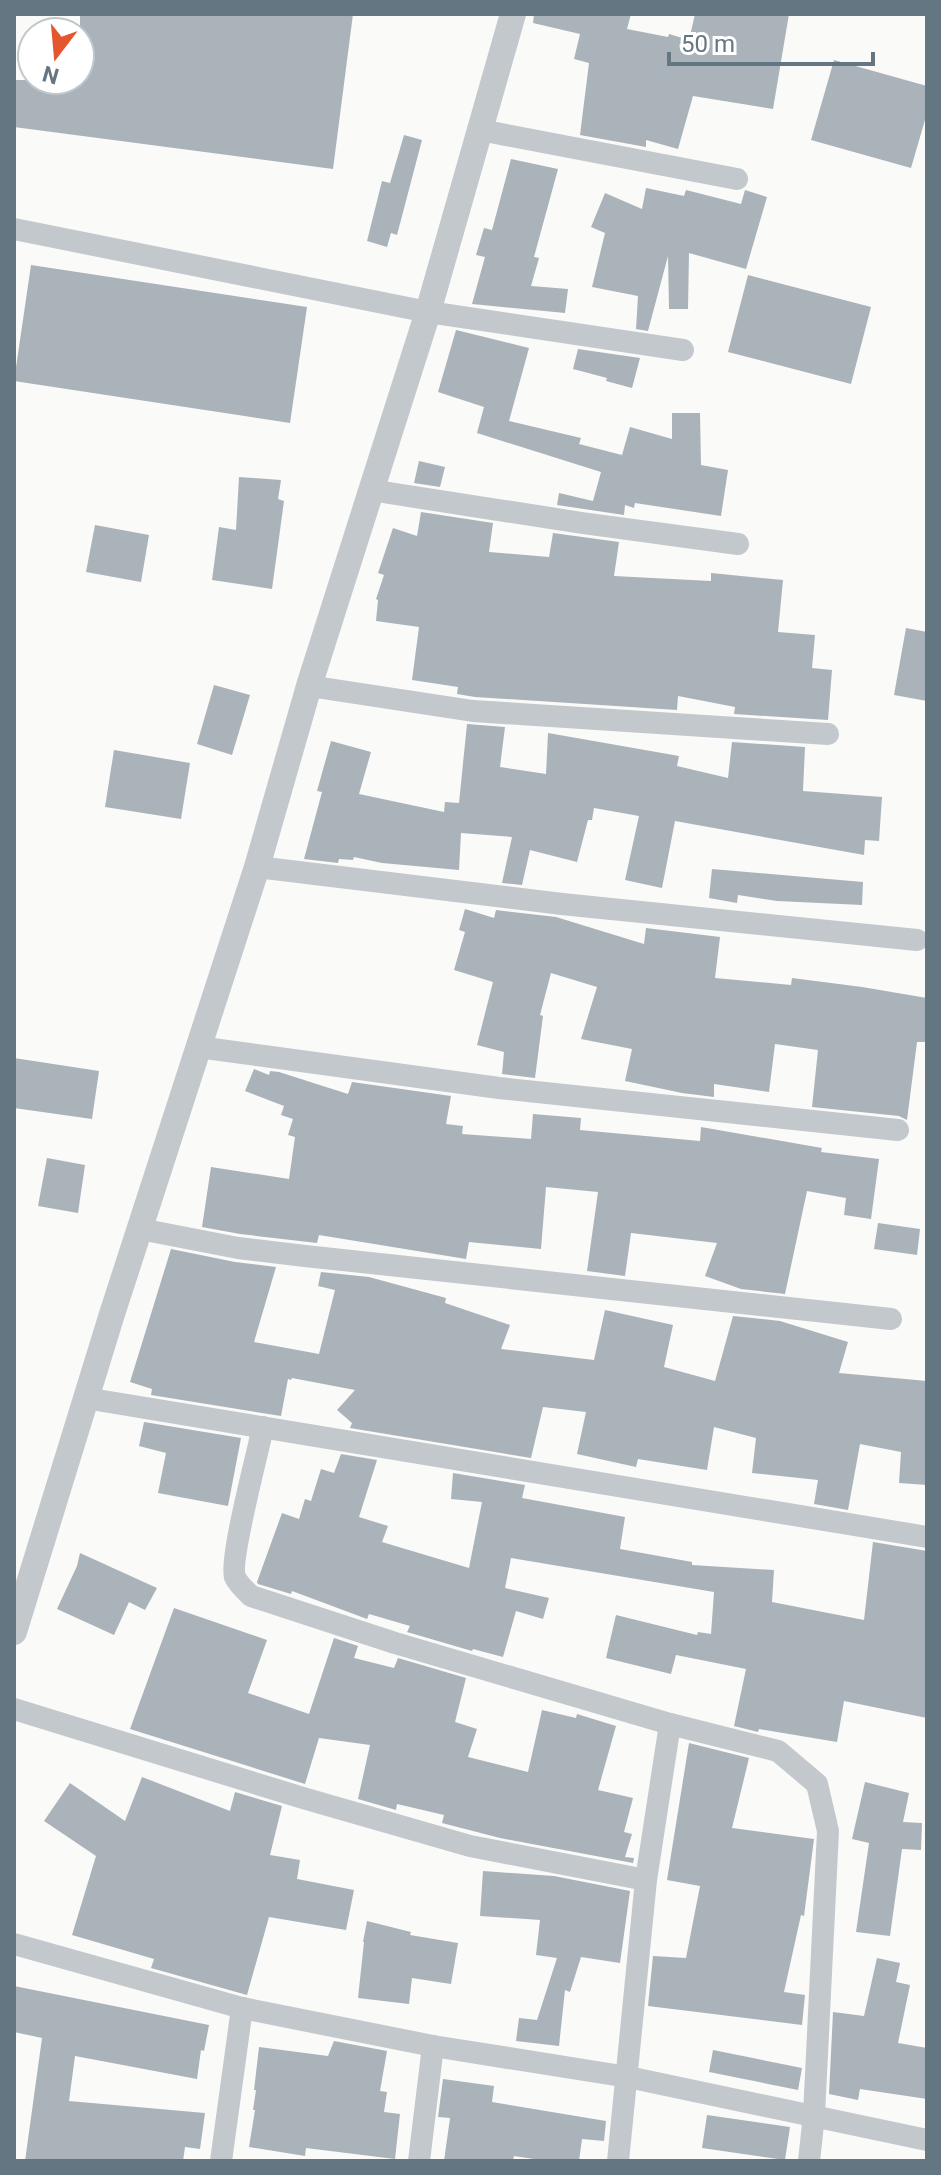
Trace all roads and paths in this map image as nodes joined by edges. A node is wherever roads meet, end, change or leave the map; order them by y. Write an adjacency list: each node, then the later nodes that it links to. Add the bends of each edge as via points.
1 (513, 14): 2 (street)
2 (480, 130): 3 (street); 5 (street)
3 (737, 179)
4 (14, 229): 5 (street)
5 (428, 312): 6 (street); 7 (street)
6 (683, 350)
7 (370, 490): 8 (street); 9 (street)
8 (738, 544)
9 (309, 686): 10 (street, via 473,711); 11 (street)
10 (828, 734)
11 (257, 867): 12 (street); 13 (street)
12 (917, 940)
13 (198, 1047): 14 (street, via 499,1088); 15 (street)
14 (898, 1130)
15 (140, 1229): 16 (street, via 238,1248); 17 (street)
16 (891, 1319)
17 (85, 1398): 18 (street); 20 (street)
18 (263, 1427): 19 (street); 22 (street, via 234,1568 251,1596)
19 (927, 1537)
20 (14, 1632)
21 (14, 1709): 23 (street, via 470,1846)
22 (670, 1724): 23 (street); 28 (street, via 778,1751 817,1784 828,1831)
23 (646, 1880): 27 (street)
24 (14, 1944): 25 (street)
25 (242, 2008): 26 (street); 30 (street)
26 (433, 2046): 27 (street); 31 (street)
27 (628, 2077): 28 (street); 32 (street)
28 (814, 2115): 29 (street); 33 (street)
29 (927, 2140)
30 (221, 2161)
31 (419, 2161)
32 (618, 2161)
33 (809, 2161)

